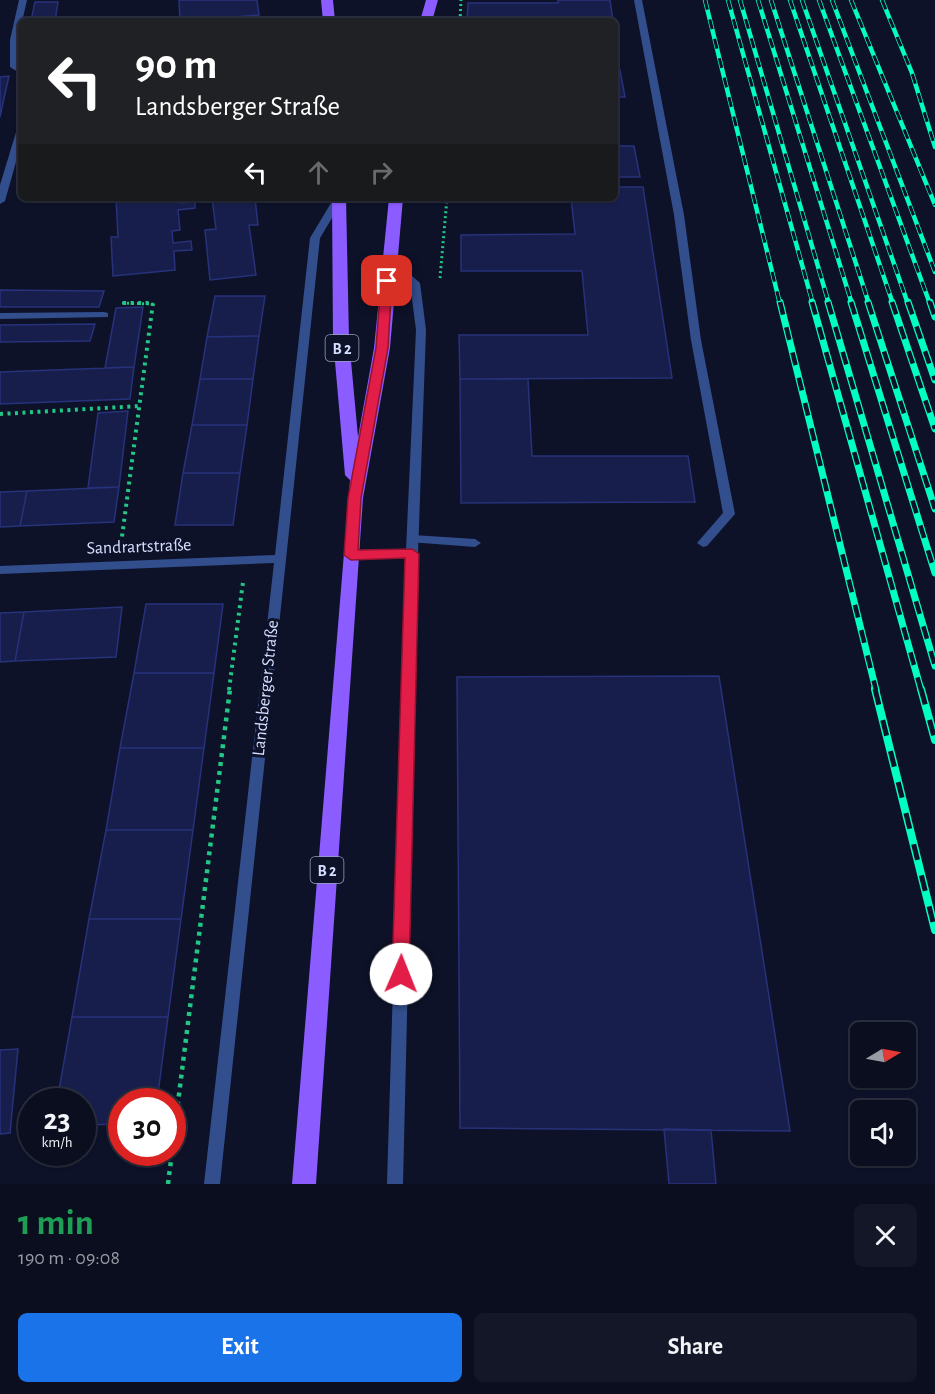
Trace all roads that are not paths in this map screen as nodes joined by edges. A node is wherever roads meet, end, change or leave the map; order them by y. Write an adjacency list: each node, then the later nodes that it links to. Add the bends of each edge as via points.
1 (23, 0): 5 (street)
2 (327, 0): 6 (main road)
3 (432, 0): 7 (main road)
4 (638, 0): 21 (street, via 729,514)
5 (19, 18)
6 (329, 18)
7 (427, 18)
8 (18, 22): 9 (street, via 14,68)
9 (18, 70)
10 (18, 139): 11 (street)
11 (0, 201)
12 (337, 201): 24 (street, Landsberger Straße, via 315,238)
13 (339, 201): 18 (main road, Landsberger Straße / B 2, via 341,339)
14 (396, 201): 15 (main road, Landsberger Straße / B 2)
15 (388, 259): 18 (main road, Landsberger Straße / B 2, via 382,348); 19 (street, via 415,283 421,330)
16 (104, 315): 17 (street)
17 (0, 316)
18 (355, 498): 23 (main road, Landsberger Straße / B 2)
19 (413, 539): 20 (street); 22 (street)
20 (475, 543)
21 (703, 543)
22 (412, 554): 23 (street); 28 (street)
23 (351, 555): 27 (main road, Landsberger Straße / B 2)
24 (279, 559): 25 (street, Sandrartstraße); 26 (street, Landsberger Straße)
25 (0, 570)
26 (212, 1184)
27 (304, 1184)
28 (395, 1184)

